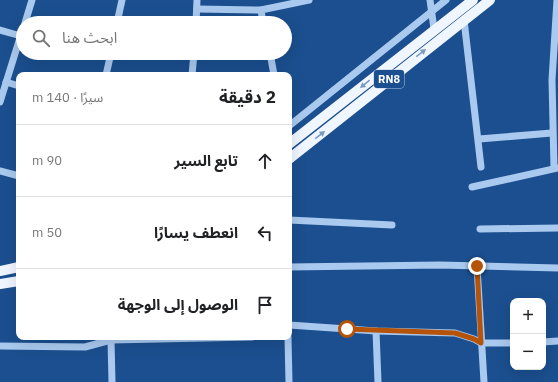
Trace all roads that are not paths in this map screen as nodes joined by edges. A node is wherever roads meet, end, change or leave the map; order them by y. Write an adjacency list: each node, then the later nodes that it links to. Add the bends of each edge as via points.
1 (32, 0): 13 (street)
2 (122, 0): 14 (street)
3 (197, 0): 10 (street)
4 (309, 0): 11 (street)
5 (430, 0): 12 (street)
6 (446, 0): 12 (street)
7 (473, 0): 19 (main road, RN8)
8 (490, 0): 17 (main road, RN8)
9 (557, 0): 18 (street)
10 (197, 8): 11 (street); 15 (street)
11 (261, 10): 16 (street)
12 (431, 12): 19 (street); 33 (street)
13 (27, 16)
14 (119, 16)
15 (196, 16)
16 (262, 16)
17 (464, 20): 35 (street); 37 (main road, RN8, one-way to 17)
18 (556, 20): 31 (street)
19 (434, 29): 36 (main road, RN8, one-way to 36)
20 (0, 30): 21 (street)
21 (16, 31)
22 (16, 51): 29 (street)
23 (109, 60): 26 (street)
24 (193, 60): 27 (street)
25 (271, 60): 28 (street)
26 (107, 72)
27 (192, 72)
28 (273, 72)
29 (6, 82): 30 (street); 32 (street)
30 (16, 85)
31 (555, 88): 34 (street)
32 (0, 102)
33 (292, 124)
34 (552, 133): 35 (street); 39 (street)
35 (479, 139): 38 (street)
36 (292, 142)
37 (292, 157)
38 (481, 167)
39 (556, 168): 42 (street)
40 (0, 171): 41 (street)
41 (16, 175)
42 (472, 187)
43 (292, 220): 44 (street)
44 (392, 225)
45 (558, 228): 46 (street)
46 (480, 229)
47 (477, 266): 48 (street); 50 (street); 60 (street)
48 (292, 267)
49 (16, 268): 51 (main road)
50 (558, 268)
51 (0, 271)
52 (16, 281): 53 (main road)
53 (0, 284)
54 (292, 325): 55 (street)
55 (376, 331): 60 (street, via 455,333); 65 (street)
56 (112, 340): 62 (street, via 85,347); 63 (street)
57 (288, 340): 64 (street)
58 (546, 342): 59 (street)
59 (558, 342)
60 (481, 343): 61 (street); 66 (street)
61 (510, 343)
62 (0, 346)
63 (112, 382)
64 (290, 382)
65 (378, 382)
66 (484, 382)

